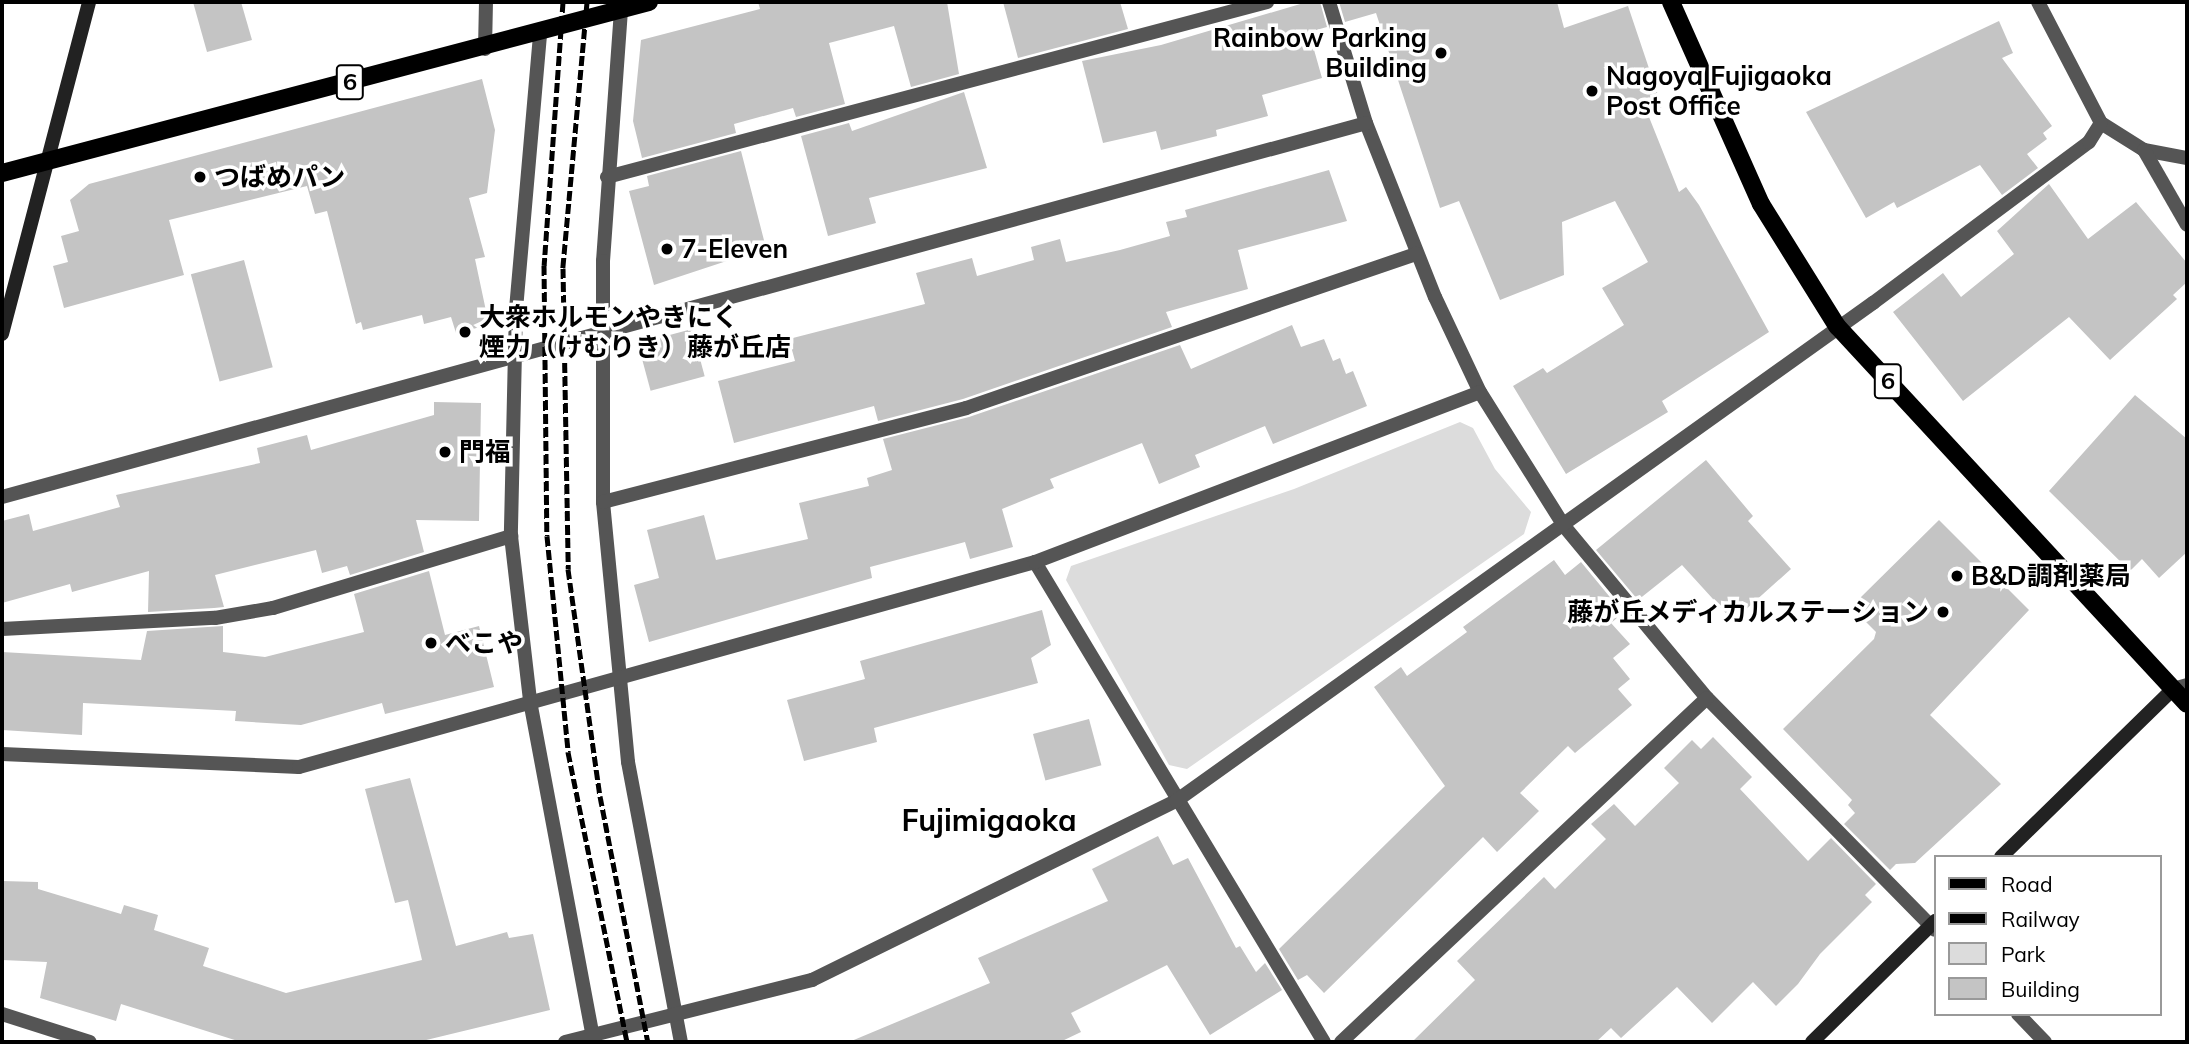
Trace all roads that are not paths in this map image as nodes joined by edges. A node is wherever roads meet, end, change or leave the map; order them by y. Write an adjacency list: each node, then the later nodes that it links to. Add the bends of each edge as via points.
1 (89, 2): 15 (street)
2 (485, 2): 10 (street)
3 (649, 2): 8 (main road, 6)
4 (1267, 2): 17 (street)
5 (1329, 2): 11 (street)
6 (1671, 2): 20 (main road, 6, via 1761,204)
7 (2038, 2): 12 (street)
8 (621, 10): 9 (main road, 6); 17 (street)
9 (540, 34): 10 (main road, 6); 23 (street, via 522,212)
10 (485, 49): 15 (main road, 6)
11 (1366, 123): 19 (street); 21 (street)
12 (2101, 123): 13 (street); 20 (street, via 2089,142)
13 (2144, 150): 14 (street); 18 (street)
14 (2187, 158)
15 (50, 160): 16 (main road, 6); 22 (street)
16 (2, 173)
17 (607, 177): 21 (street)
18 (2187, 225)
19 (1416, 254): 24 (street); 26 (street, via 966,408)
20 (1837, 326): 27 (street); 32 (main road, 6)
21 (601, 331): 23 (street); 26 (street)
22 (2, 334)
23 (516, 356): 25 (street); 28 (street)
24 (1480, 392): 27 (street); 29 (street)
25 (2, 497)
26 (603, 502): 31 (street)
27 (1564, 526): 33 (street); 37 (street)
28 (511, 536): 30 (street, via 273,608 215,618); 34 (street)
29 (1035, 562): 31 (street); 37 (street)
30 (2, 629)
31 (617, 677): 34 (street); 41 (street)
32 (2180, 687): 35 (main road, 6); 38 (street)
33 (1707, 698): 39 (street); 48 (street)
34 (530, 701): 36 (street, via 299,767); 43 (street)
35 (2187, 704)
36 (2, 754)
37 (1176, 801): 41 (street, via 812,980); 47 (street)
38 (2003, 855)
39 (1934, 926): 49 (street)
40 (2, 1013): 44 (street)
41 (675, 1016): 43 (street); 46 (street)
42 (2020, 1016): 50 (street)
43 (593, 1039): 45 (street)
44 (90, 1042)
45 (565, 1042)
46 (681, 1042)
47 (1324, 1042)
48 (1341, 1042)
49 (1812, 1042)
50 (2045, 1042)

